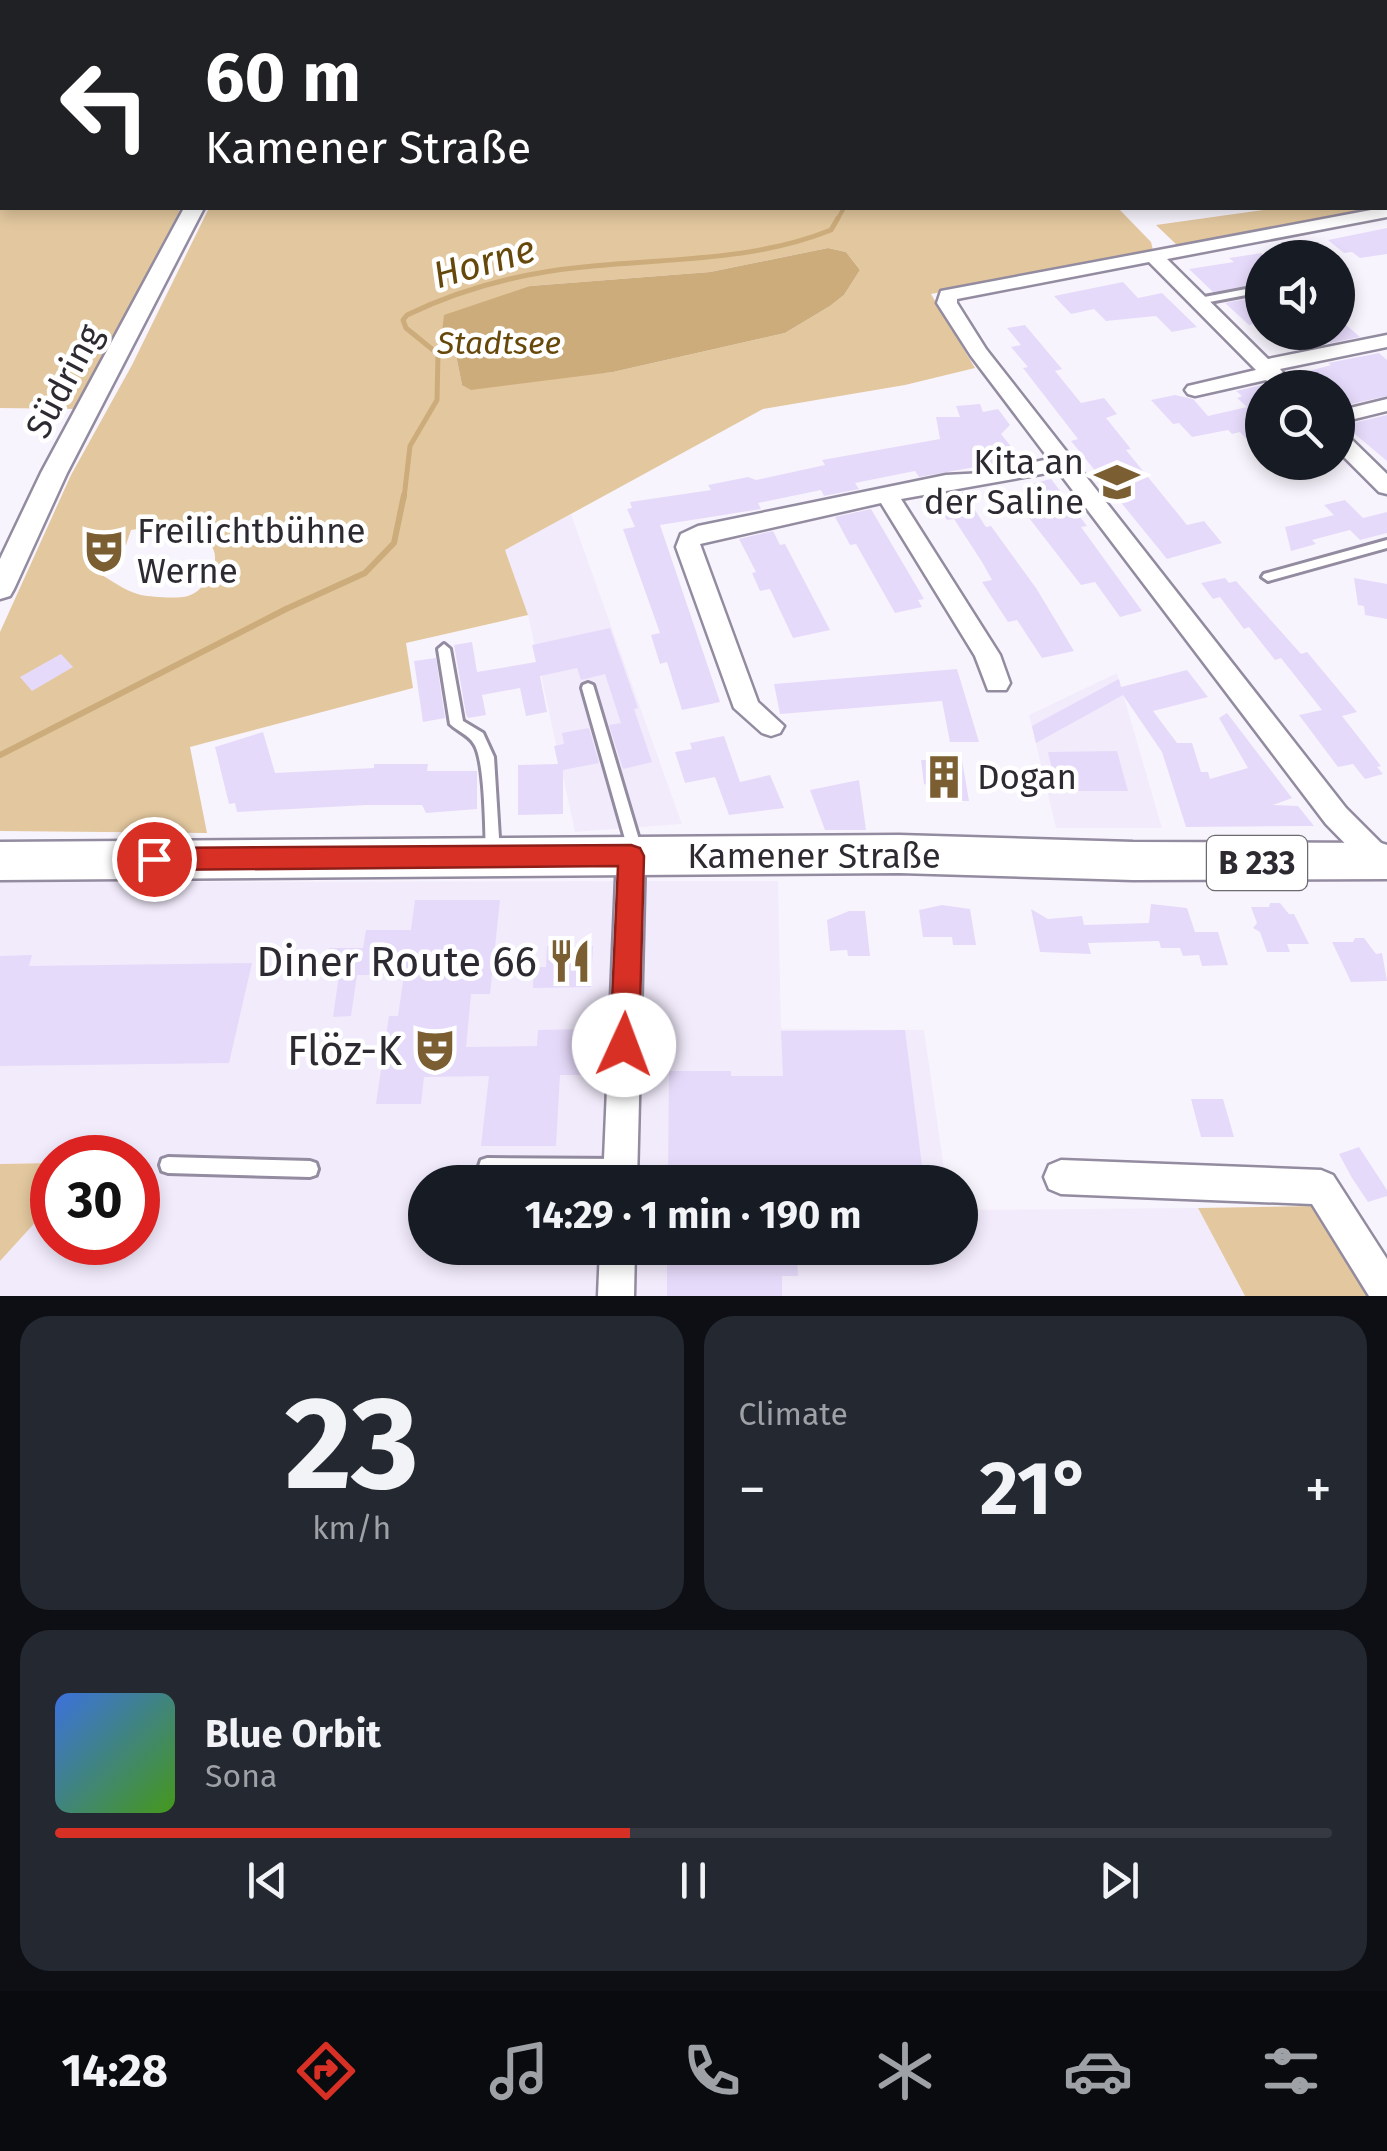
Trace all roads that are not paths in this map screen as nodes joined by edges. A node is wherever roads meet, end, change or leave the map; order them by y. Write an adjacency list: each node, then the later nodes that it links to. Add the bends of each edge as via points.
1 (193, 210): 19 (street, Südring)
2 (1387, 212): 3 (street)
3 (1153, 256): 5 (street); 14 (street, via 948,295 978,352)
4 (1245, 292): 5 (lane)
5 (1200, 301): 7 (street)
6 (1387, 341): 8 (street)
7 (1269, 370)
8 (1291, 370)
9 (1245, 381): 10 (street)
10 (1196, 390)
11 (1387, 405): 12 (street)
12 (1355, 413)
13 (1355, 455): 15 (street)
14 (1064, 463): 16 (street); 27 (street)
15 (1385, 482)
16 (887, 495): 21 (street, via 987,655); 23 (street, via 690,540 747,708)
17 (1387, 544): 18 (lane)
18 (1268, 577)
19 (0, 589)
20 (444, 649): 25 (lane, via 457,724 478,737 487,756)
21 (997, 684)
22 (588, 688): 24 (lane)
23 (770, 726)
24 (634, 856): 25 (main road, Kamener Straße / B 233); 27 (main road, Kamener Straße / B 233); 29 (street)
25 (493, 857): 26 (main road, Kamener Straße / B 233)
26 (0, 861)
27 (1381, 861)
28 (168, 1165): 30 (lane)
29 (620, 1165)
30 (310, 1168)
31 (1061, 1177): 33 (street, via 1321,1187)
32 (617, 1265): 34 (street)
33 (1387, 1292)
34 (616, 1296)

